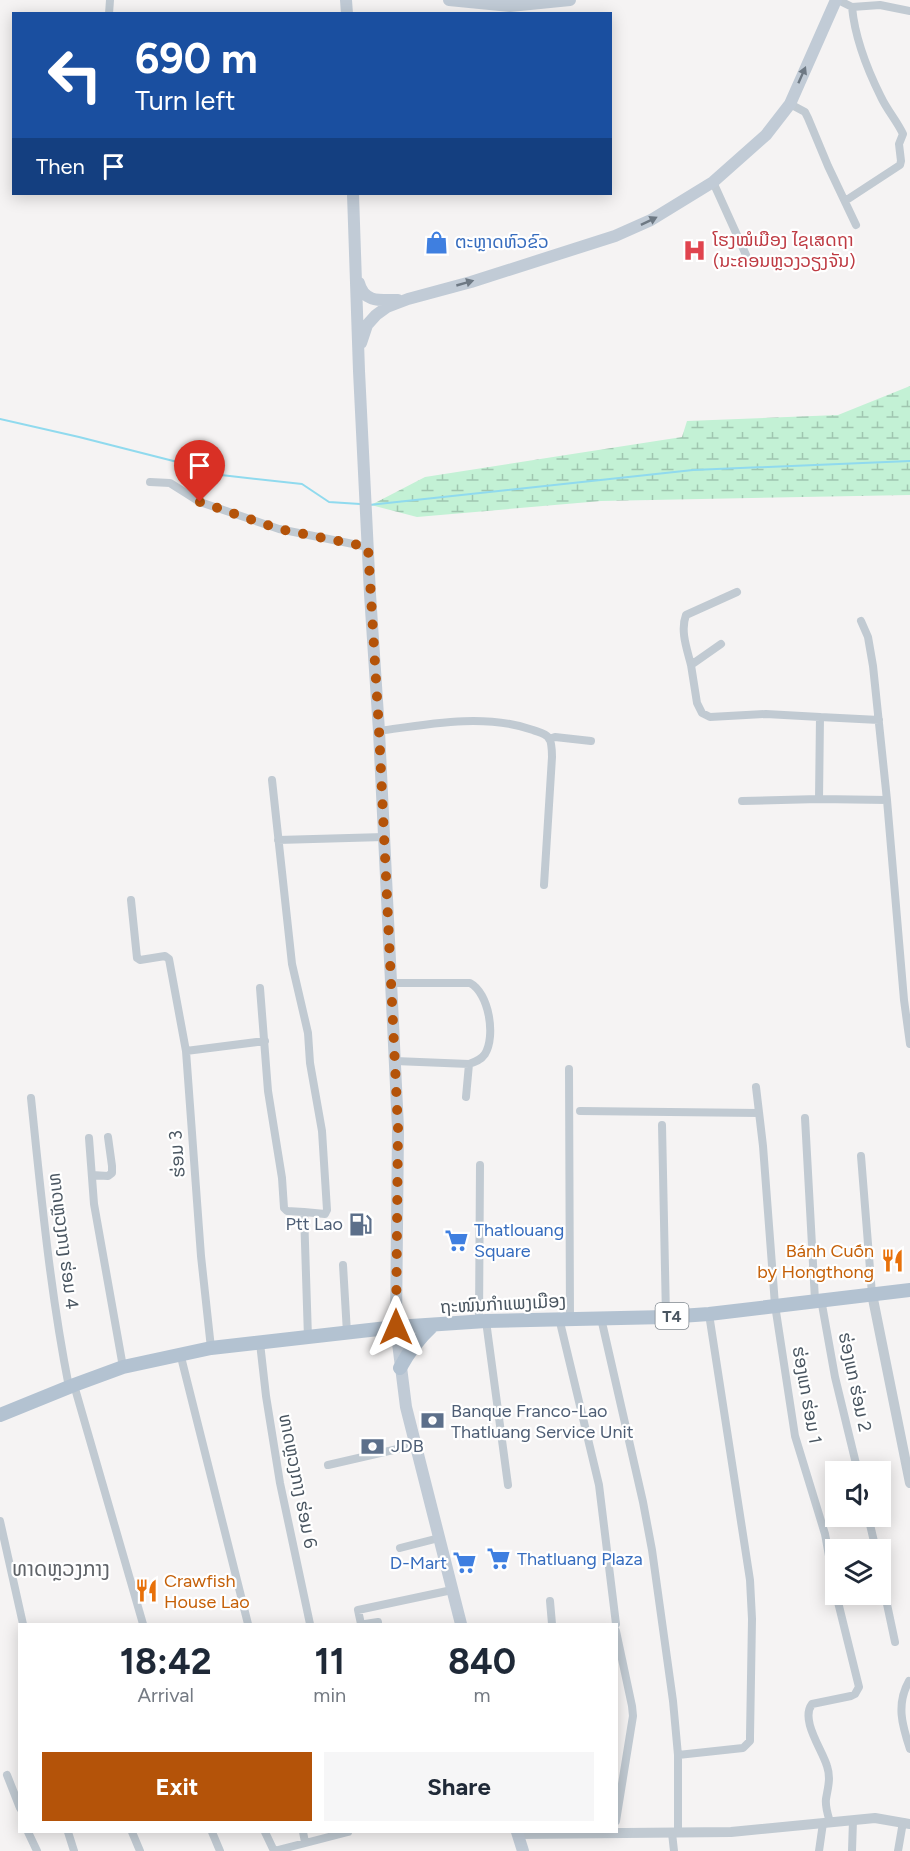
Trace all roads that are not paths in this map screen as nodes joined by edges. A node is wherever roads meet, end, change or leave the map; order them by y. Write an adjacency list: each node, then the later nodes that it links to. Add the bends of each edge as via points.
1 (449, 0): 4 (main road)
2 (570, 0): 4 (main road)
3 (837, 0): 5 (street); 7 (main road, one-way to 3)
4 (507, 6)
5 (852, 7): 6 (street, via 886,6); 10 (street, via 857,37 871,75 903,134 898,144 900,165)
6 (910, 11)
7 (790, 104): 8 (main road, via 766,135); 10 (street, via 805,112)
8 (713, 182): 12 (street); 14 (main road, one-way to 8, via 615,236 651,220)
9 (353, 195): 13 (main road)
10 (845, 201): 11 (street)
11 (855, 225)
12 (746, 255)
13 (356, 263): 14 (main road, via 359,286 367,297); 15 (main road)
14 (408, 299): 15 (main road, via 387,308 367,325)
15 (359, 371): 17 (main road)
16 (150, 482): 17 (street, via 170,483 200,502 279,529)
17 (368, 547): 24 (main road)
18 (738, 592): 21 (street, via 686,615 685,640)
19 (861, 621): 23 (street, via 873,666)
20 (721, 644): 21 (street)
21 (692, 665): 22 (street, via 702,714)
22 (820, 717): 23 (street); 28 (street)
23 (879, 720): 29 (street)
24 (379, 730): 25 (street, via 488,722 516,724); 31 (main road)
25 (549, 739): 26 (street); 33 (street, via 552,757)
26 (591, 741)
27 (272, 780): 32 (street)
28 (819, 799): 29 (street); 30 (street)
29 (887, 800): 38 (street)
30 (742, 801)
31 (384, 837): 32 (street); 35 (main road)
32 (278, 840): 55 (street, via 292,964 308,1033 322,1131 327,1210 325,1214)
33 (544, 885)
34 (131, 900): 39 (street, ຮ່ອມ 3, via 137,958 169,959)
35 (391, 983): 40 (main road); 41 (street, via 470,983 477,988 490,1016 489,1041 484,1056)
36 (260, 988): 37 (street)
37 (265, 1041): 39 (street); 55 (street, via 284,1208)
38 (910, 1044)
39 (186, 1051): 71 (street, ຮ່ອມ 3)
40 (395, 1062): 41 (street); 67 (main road)
41 (469, 1064): 44 (street)
42 (569, 1069): 64 (street)
43 (756, 1087): 47 (street, ຮ່ອງແກ ຮ່ອມ 1)
44 (466, 1097)
45 (31, 1098): 75 (street, ທາດຫຼວງກາງ ຮ່ອມ 4, via 55,1305)
46 (580, 1111): 47 (street)
47 (759, 1113): 60 (street, ຮ່ອງແກ ຮ່ອມ 1)
48 (805, 1118): 59 (street, ຮ່ອງແກ ຮ່ອມ 2)
49 (662, 1125): 62 (street)
50 (108, 1137): 54 (street, via 112,1173)
51 (89, 1138): 54 (street)
52 (861, 1156): 58 (street)
53 (480, 1165): 65 (street)
54 (92, 1175): 73 (street)
55 (304, 1212): 69 (street)
56 (343, 1264): 68 (street)
57 (910, 1290): 58 (main road, ຖະໜົນກຳແພງເມືອງ / T4)
58 (872, 1294): 59 (main road, ຖະໜົນກຳແພງເມືອງ / T4); 80 (street)
59 (818, 1300): 60 (main road, ຖະໜົນກຳແພງເມືອງ / T4); 78 (street, ຮ່ອງແກ ຮ່ອມ 2)
60 (774, 1305): 61 (main road, ຖະໜົນກຳແພງເມືອງ / T4); 84 (street, ຮ່ອງແກ ຮ່ອມ 1, via 795,1436)
61 (709, 1314): 62 (main road, ຖະໜົນກຳແພງເມືອງ / T4); 104 (street, via 750,1580 750,1741 743,1748)
62 (666, 1317): 63 (main road, ຖະໜົນກຳແພງເມືອງ / T4)
63 (601, 1318): 64 (main road, ຖະໜົນກຳແພງເມືອງ / T4); 104 (street, via 647,1521)
64 (564, 1319): 65 (main road, ຖະໜົນກຳແພງເມືອງ / T4); 99 (street, via 599,1485)
65 (483, 1321): 66 (main road, ຖະໜົນກຳແພງເມືອງ / T4); 81 (street)
66 (433, 1325): 67 (main road, ຖະໜົນກຳແພງເມືອງ / T4); 74 (main road, via 416,1342)
67 (396, 1327): 68 (main road, ຖະໜົນກຳແພງເມືອງ / T4); 74 (main road)
68 (347, 1333): 69 (main road, ຖະໜົນກຳແພງເມືອງ / T4)
69 (308, 1338): 70 (main road, ຖະໜົນກຳແພງເມືອງ / T4)
70 (260, 1343): 71 (main road, ຖະໜົນກຳແພງເມືອງ / T4); 94 (street, ທາດຫຼວງກາງ ຮ່ອມ 6, via 280,1483)
71 (211, 1348): 72 (main road, ຖະໜົນກຳແພງເມືອງ / T4)
72 (180, 1353): 73 (main road, ຖະໜົນກຳແພງເມືອງ / T4); 93 (street)
73 (123, 1367): 75 (main road, ຖະໜົນກຳແພງເມືອງ / T4)
74 (400, 1368): 77 (main road)
75 (71, 1386): 76 (main road, ຖະໜົນກຳແພງເມືອງ / T4); 92 (street, ທາດຫຼວງກາງ ຮ່ອມ 4)
76 (0, 1415)
77 (415, 1445): 79 (street); 83 (main road)
78 (855, 1461)
79 (328, 1465)
80 (910, 1483)
81 (508, 1485)
82 (0, 1521): 91 (street)
83 (439, 1538): 85 (street); 86 (main road)
84 (826, 1539)
85 (400, 1548)
86 (452, 1590): 95 (street, via 358,1610); 97 (main road)
87 (550, 1601): 98 (street)
88 (839, 1605): 109 (street, ຮ່ອງແກ ຮ່ອມ 1, via 860,1687 851,1696 812,1704 808,1712 830,1777)
89 (887, 1605): 101 (street)
90 (378, 1622): 96 (street)
91 (23, 1623)
92 (143, 1623)
93 (248, 1623)
94 (310, 1623)
95 (363, 1623)
96 (370, 1623)
97 (461, 1623)
98 (552, 1623)
99 (616, 1623)
100 (618, 1640): 107 (street, via 633,1716)
101 (895, 1642)
102 (909, 1681): 103 (street, via 900,1714)
103 (910, 1749)
104 (678, 1755): 112 (street)
105 (7, 1775): 106 (street)
106 (18, 1803)
107 (618, 1809)
108 (853, 1820): 109 (street); 110 (street, via 875,1818); 130 (street)
109 (827, 1823): 112 (street, via 731,1832); 129 (street)
110 (907, 1823): 131 (street)
111 (618, 1832): 112 (street)
112 (675, 1832): 128 (street)
113 (28, 1833): 122 (street)
114 (68, 1833): 123 (street)
115 (132, 1833): 124 (street)
116 (212, 1833): 125 (street)
117 (265, 1833): 126 (street)
118 (303, 1833): 121 (street)
119 (339, 1833): 121 (street)
120 (517, 1833): 127 (main road)
121 (305, 1842): 126 (street)
122 (37, 1851)
123 (74, 1851)
124 (140, 1851)
125 (220, 1851)
126 (274, 1851)
127 (523, 1851)
128 (674, 1851)
129 (819, 1851)
130 (852, 1851)
131 (898, 1851)

